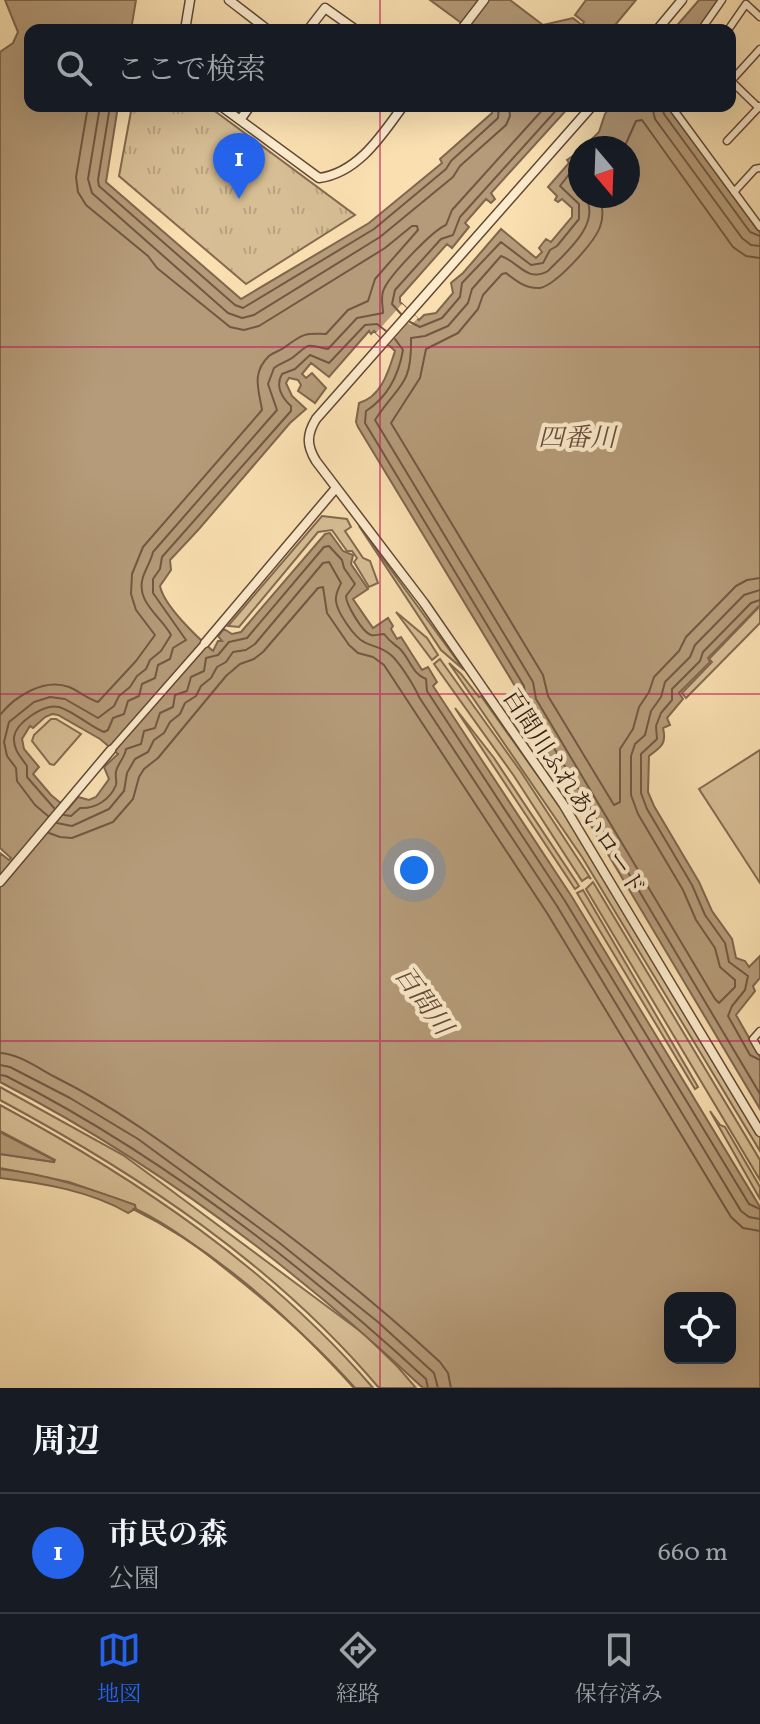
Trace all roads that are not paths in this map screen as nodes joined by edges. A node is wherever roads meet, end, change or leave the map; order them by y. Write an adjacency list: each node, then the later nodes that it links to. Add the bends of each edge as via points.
1 (190, 0): 7 (street)
2 (229, 0): 8 (street)
3 (484, 0): 11 (street)
4 (682, 0): 12 (street)
5 (722, 0): 13 (street)
6 (760, 17): 14 (street, via 746,4)
7 (186, 24)
8 (260, 24)
9 (313, 24): 10 (street, via 325,8)
10 (348, 24)
11 (465, 24)
12 (662, 24)
13 (705, 24)
14 (732, 24)
15 (760, 49): 16 (street)
16 (736, 74)
17 (736, 85): 18 (street)
18 (760, 107): 25 (street)
19 (229, 112): 24 (street)
20 (246, 112): 24 (street)
21 (398, 112): 24 (street, via 366,154 319,178)
22 (587, 112): 29 (street, 百間川ふれあいロード, via 316,419 309,445)
23 (675, 112): 27 (street)
24 (240, 120)
25 (727, 141)
26 (760, 168): 27 (street)
27 (734, 192): 28 (street)
28 (760, 227)
29 (336, 488): 30 (street); 35 (street, 百間川ふれあいロード, via 424,603 563,804)
30 (205, 643): 31 (street)
31 (111, 750): 32 (street)
32 (0, 882)
33 (760, 1031): 34 (street, via 753,1039)
34 (760, 1051)
35 (760, 1132)

